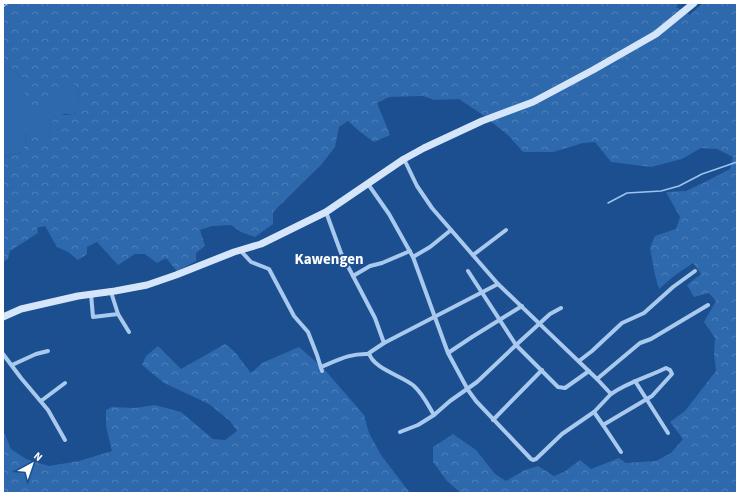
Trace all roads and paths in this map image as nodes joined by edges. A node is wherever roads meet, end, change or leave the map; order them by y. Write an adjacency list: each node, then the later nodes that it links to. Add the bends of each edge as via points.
1 (694, 3): 2 (main road, via 656,34 560,88 533,102 476,124)
2 (404, 159): 3 (main road); 5 (street, via 416,186)
3 (368, 184): 4 (main road); 8 (street)
4 (326, 212): 7 (main road, via 260,244); 13 (street, via 341,253)
5 (451, 230): 9 (street); 10 (street, via 430,248)
6 (506, 230): 9 (street)
7 (240, 250): 15 (main road, via 169,278); 32 (street, via 251,262 269,269 294,316 308,332 321,369 347,356)
8 (410, 251): 10 (street); 13 (street, via 370,266)
9 (473, 254): 14 (street)
10 (413, 256): 23 (street)
11 (468, 271): 16 (street)
12 (695, 271): 33 (street, via 644,313 622,323)
13 (353, 276): 27 (street, via 376,318)
14 (498, 284): 16 (street); 19 (street)
15 (111, 292): 17 (main road); 21 (street)
16 (482, 292): 23 (street); 24 (street)
17 (91, 294): 21 (street, via 93,316); 22 (main road, via 21,309)
18 (708, 305): 37 (street, via 640,343)
19 (522, 306): 24 (street); 25 (street)
20 (561, 308): 25 (street)
21 (118, 314): 26 (street)
22 (3, 317)
23 (435, 317): 27 (street); 30 (street)
24 (500, 320): 28 (street); 30 (street)
25 (540, 323): 28 (street); 33 (street)
26 (128, 332)
27 (384, 343): 32 (street)
28 (516, 345): 35 (street); 40 (street)
29 (48, 351): 34 (street)
30 (448, 353): 40 (street)
31 (3, 354): 34 (street)
32 (369, 354): 45 (street, via 384,368 413,385 426,399)
33 (579, 361): 36 (street)
34 (12, 365): 43 (street)
35 (542, 370): 36 (street, via 563,389); 46 (street)
36 (589, 371): 37 (street)
37 (597, 379): 41 (street)
38 (635, 381): 41 (street); 42 (street); 42 (street, via 666,368 670,370 672,374)
39 (65, 382): 43 (street)
40 (468, 389): 45 (street, via 450,400); 46 (street)
41 (611, 394): 44 (street)
42 (646, 400): 47 (street); 49 (street)
43 (41, 401): 50 (street)
44 (594, 412): 46 (street, via 562,434 534,460); 47 (street)
45 (434, 415): 48 (street)
46 (493, 420)
47 (604, 425): 51 (street)
48 (400, 432)
49 (668, 433)
50 (65, 440)
51 (621, 452)

